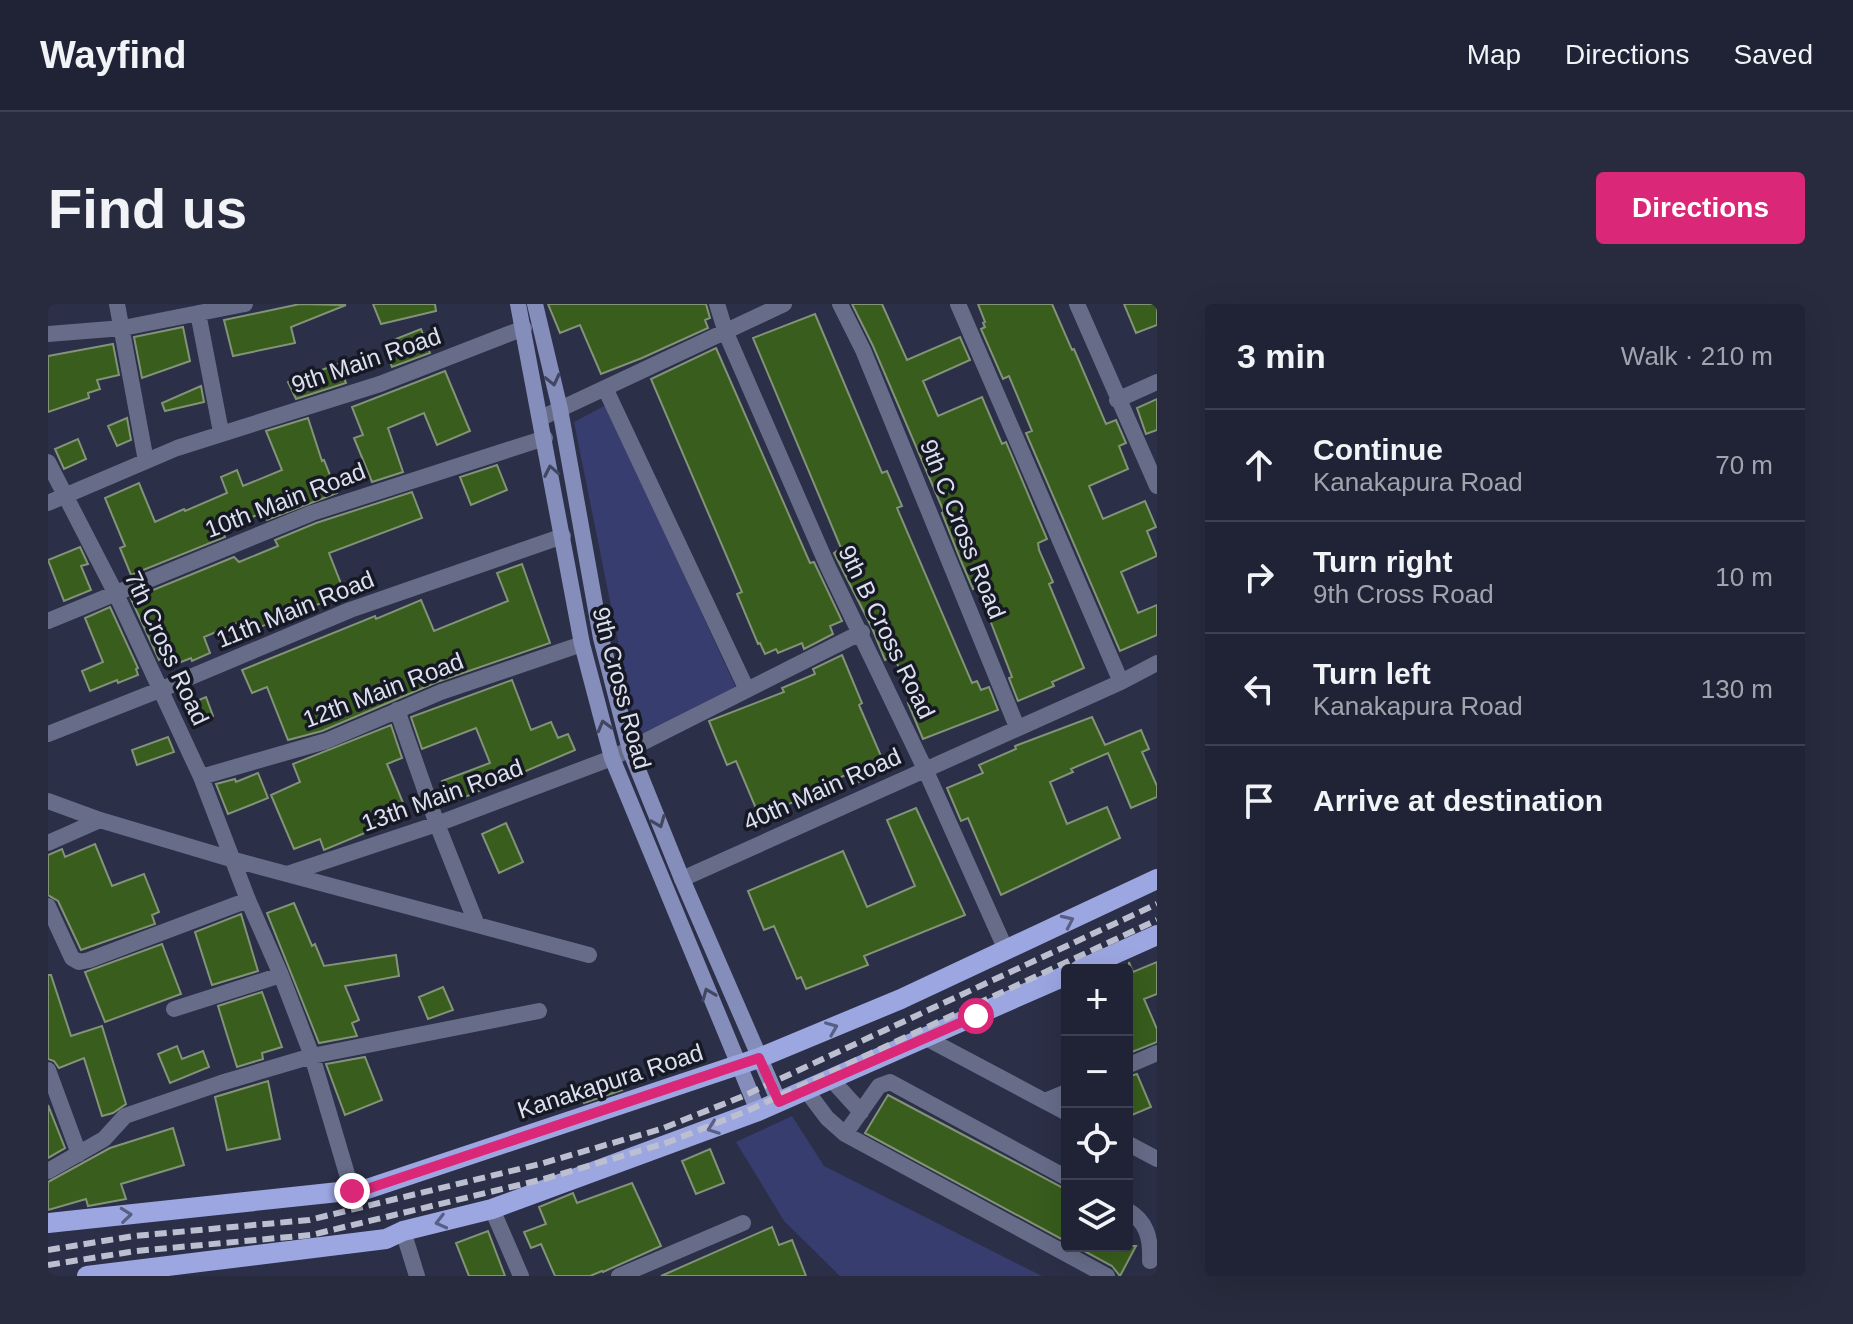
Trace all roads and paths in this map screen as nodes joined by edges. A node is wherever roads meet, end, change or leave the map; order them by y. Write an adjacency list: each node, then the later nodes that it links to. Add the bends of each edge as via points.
1 (117, 304): 11 (street)
2 (245, 304): 10 (street)
3 (518, 304): 12 (main road, 9th Cross Road)
4 (535, 304): 18 (main road, 9th Cross Road, one-way to 18)
5 (717, 304): 13 (street, 9th B Cross Road)
6 (784, 304): 13 (street)
7 (840, 304): 37 (street, 9th C Cross Road)
8 (958, 304): 33 (street)
9 (1077, 304): 17 (street)
10 (198, 313): 11 (street); 20 (street)
11 (123, 328): 14 (street); 22 (street)
12 (524, 328): 19 (main road, 9th Cross Road); 20 (street, 9th Main Road, via 380,384)
13 (726, 333): 16 (street); 30 (street, 9th B Cross Road, via 828,567)
14 (48, 334)
15 (1157, 382): 17 (street)
16 (605, 388): 18 (street); 35 (street)
17 (1117, 400): 24 (street)
18 (560, 409): 19 (street); 39 (main road, 9th Cross Road, via 601,638)
19 (541, 418): 21 (main road, 9th Cross Road)
20 (221, 432): 22 (street, 9th Main Road)
21 (545, 438): 27 (main road, 9th Cross Road, one-way to 21); 28 (street, 10th Main Road, via 312,513)
22 (146, 461): 25 (street, 9th Main Road)
23 (48, 462): 25 (street, 7th Cross Road)
24 (1157, 486)
25 (66, 495): 26 (street, 9th Main Road); 28 (street, 7th Cross Road)
26 (48, 503)
27 (563, 536): 31 (main road, 9th Cross Road); 34 (street, 11th Main Road, via 350,610)
28 (116, 594): 29 (street, 10th Main Road); 34 (street, 7th Cross Road)
29 (48, 621)
30 (862, 632): 35 (street, 13th Main Road); 41 (street, 9th B Cross Road)
31 (582, 644): 36 (street, 12th Main Road); 40 (main road, 9th Cross Road, one-way to 31)
32 (1157, 663): 33 (street, 40th Main Road)
33 (1121, 682): 37 (street, 40th Main Road)
34 (162, 689): 38 (street, 11th Main Road); 42 (street, 7th Cross Road)
35 (747, 690): 39 (street, 13th Main Road)
36 (397, 710): 42 (street, 12th Main Road, via 326,741); 45 (street)
37 (1017, 727): 41 (street, 40th Main Road)
38 (48, 734)
39 (630, 750): 40 (street, 13th Main Road); 49 (main road, 9th Cross Road, one-way to 49)
40 (612, 758): 45 (street, 13th Main Road); 68 (main road, 9th Cross Road, one-way to 40)
41 (925, 769): 49 (street, 40th Main Road); 56 (street, 9th B Cross Road)
42 (201, 777): 47 (street, 7th Cross Road)
43 (48, 801): 44 (street)
44 (100, 820): 46 (street); 47 (street)
45 (437, 824): 48 (street, 13th Main Road); 53 (street)
46 (48, 843)
47 (231, 859): 48 (street); 51 (street, 7th Cross Road)
48 (287, 874): 53 (street)
49 (682, 879): 66 (main road, 9th Cross Road)
50 (1157, 879): 56 (main road, Kanakapura Road, one-way to 50)
51 (248, 900): 54 (street, via 79,962); 59 (street, 7th Cross Road)
52 (48, 906): 54 (street)
53 (477, 925): 57 (street)
54 (53, 929)
55 (1157, 935): 58 (main road)
56 (1006, 950): 66 (main road, Kanakapura Road, one-way to 56)
57 (589, 955)
58 (1092, 964)
59 (281, 975): 61 (street); 65 (street, 7th Cross Road)
60 (1061, 978): 63 (main road)
61 (174, 1009)
62 (539, 1011): 65 (street)
63 (926, 1038): 70 (main road); 73 (street)
64 (1157, 1053): 67 (street)
65 (312, 1056): 80 (street, via 125,1116 104,1139); 84 (street, 7th Cross Road)
66 (759, 1058): 68 (main road, Kanakapura Road); 74 (main road, 9th Cross Road)
67 (1133, 1063)
68 (738, 1066): 76 (main road, 9th Cross Road); 84 (main road, Kanakapura Road)
69 (48, 1070): 80 (street)
70 (831, 1079): 71 (main road); 77 (street)
71 (806, 1090): 74 (main road); 78 (street)
72 (1061, 1094): 73 (street)
73 (1045, 1101): 75 (street)
74 (779, 1102): 76 (main road)
75 (1061, 1110)
76 (758, 1111): 85 (main road, one-way to 85)
77 (861, 1112): 78 (street); 83 (street, via 879,1086 890,1082)
78 (845, 1134): 95 (street)
79 (1133, 1146): 81 (street)
80 (79, 1154): 82 (street)
81 (1157, 1159)
82 (48, 1171)
83 (1061, 1175)
84 (352, 1191): 87 (main road, Kanakapura Road, one-way to 84)
85 (492, 1209): 89 (main road, one-way to 89); 93 (street)
86 (1133, 1214): 90 (street, via 1147,1231)
87 (48, 1223)
88 (743, 1223): 94 (street)
89 (403, 1231): 91 (main road, via 386,1239); 92 (street)
90 (1150, 1261)
91 (87, 1276)
92 (417, 1276)
93 (521, 1276)
94 (619, 1276)
95 (1107, 1276)

